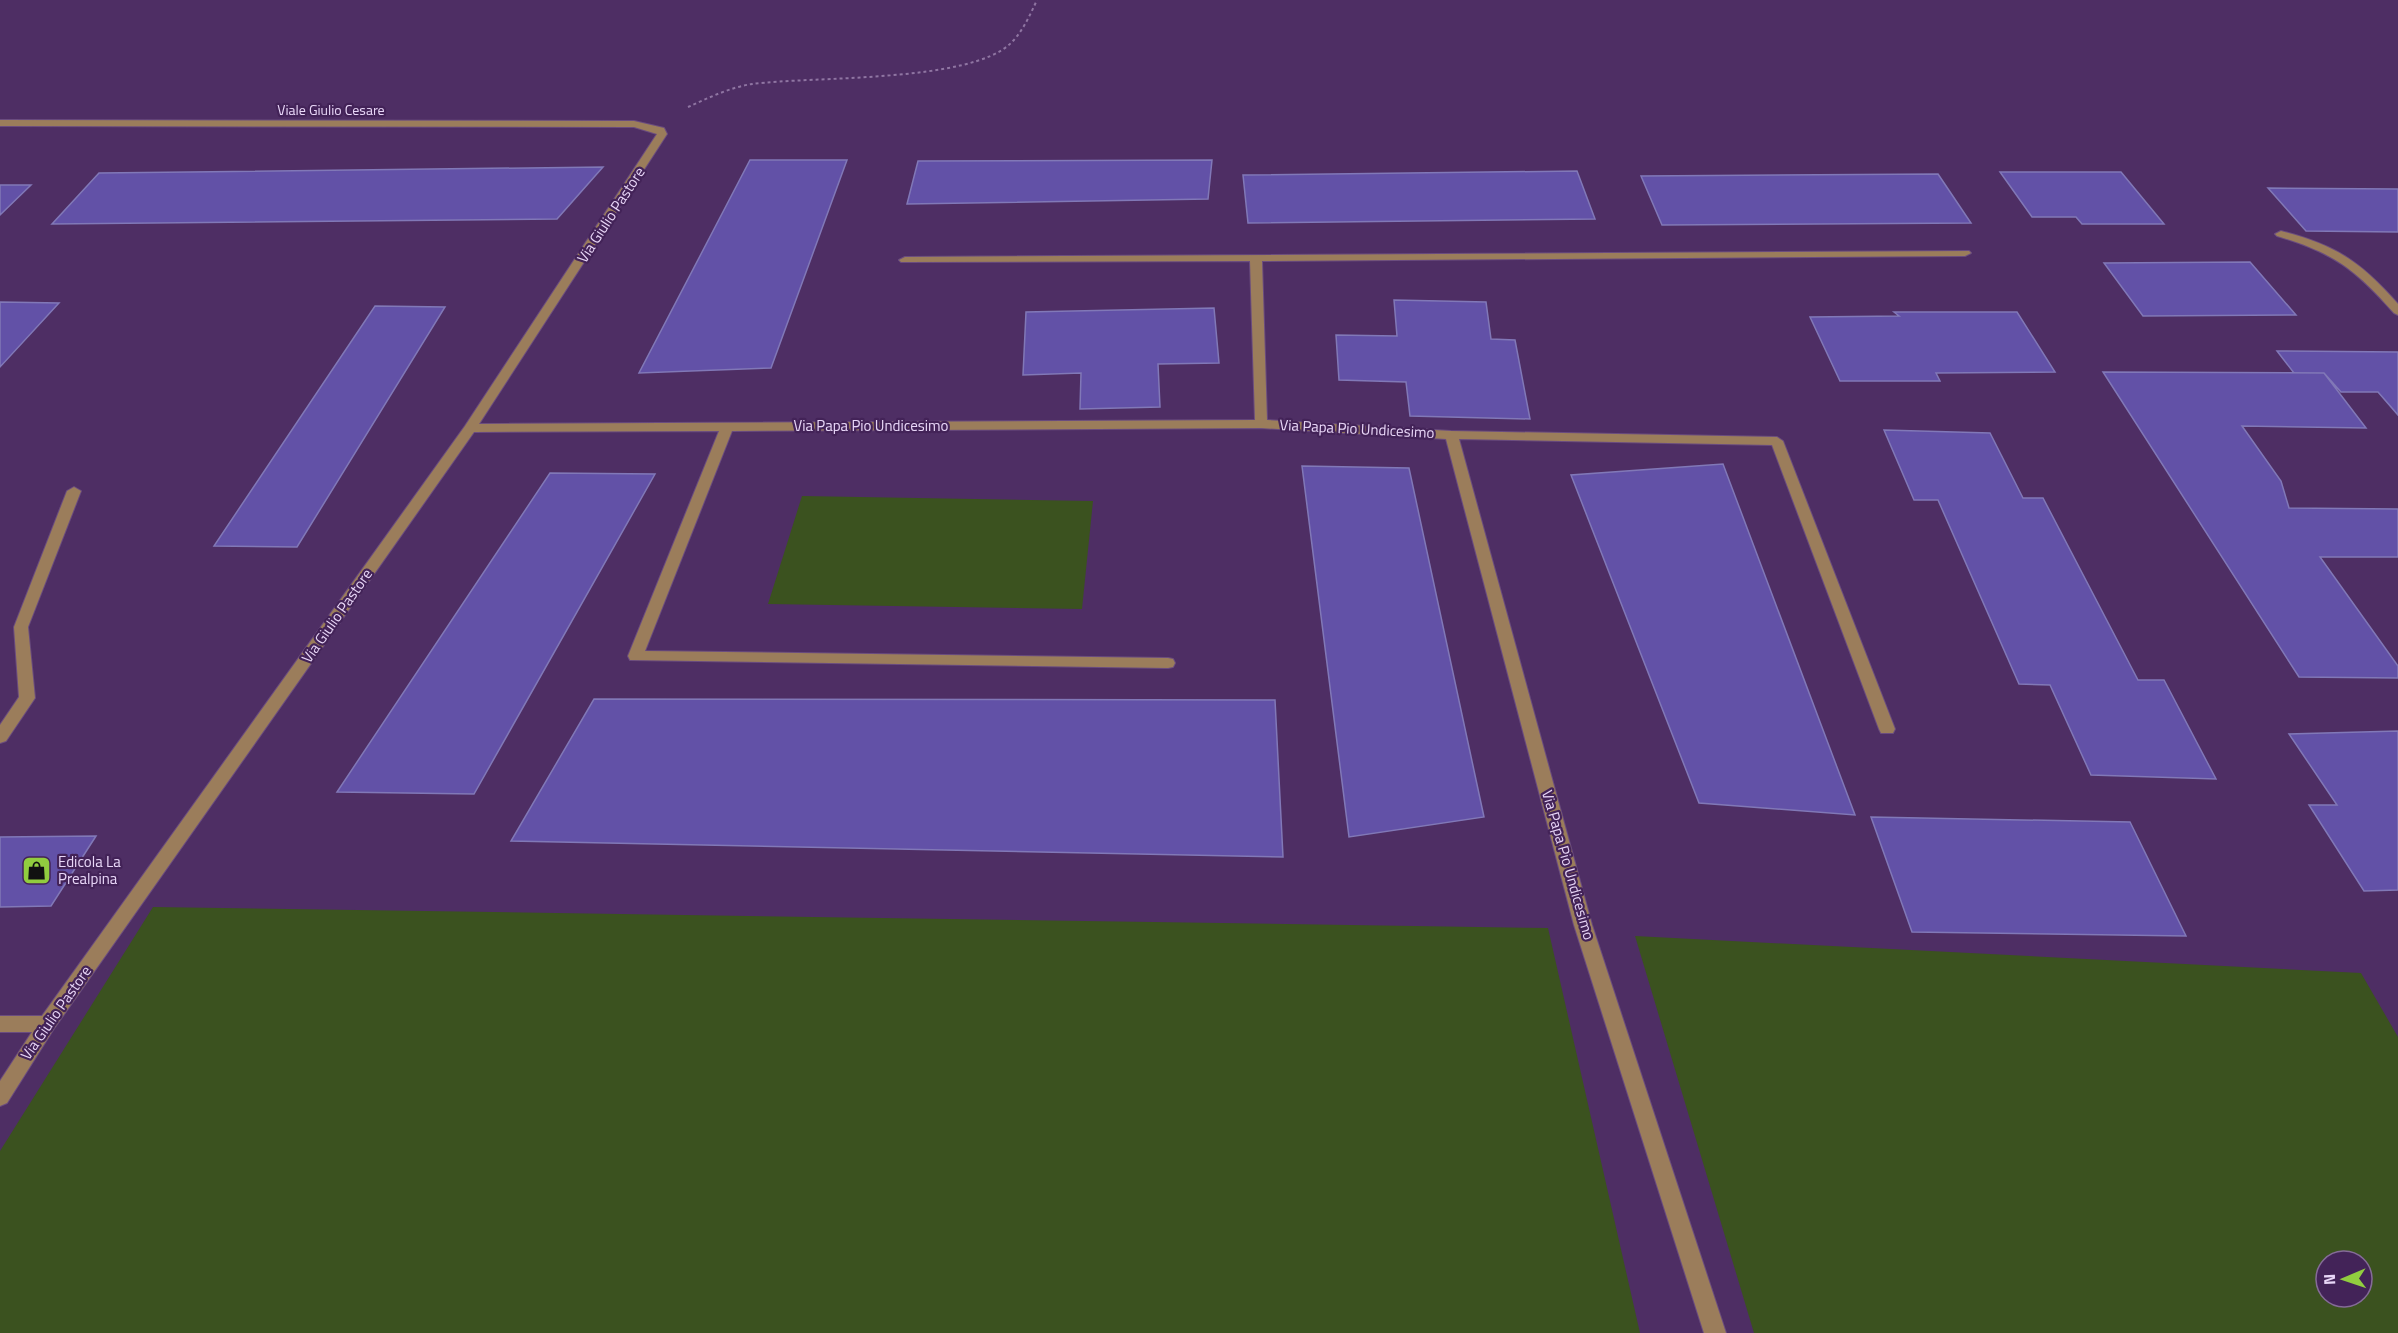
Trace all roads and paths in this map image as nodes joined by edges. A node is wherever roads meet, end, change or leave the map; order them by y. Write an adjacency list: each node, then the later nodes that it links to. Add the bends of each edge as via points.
1 (1037, 0): 3 (path, via 1010,45 978,62 931,70 750,84 676,113)
2 (0, 123): 3 (street, Viale Giulio Cesare, via 634,124)
3 (660, 130): 11 (street, Via Giulio Pastore, via 661,139)
4 (2281, 234): 8 (street, via 2315,243 2346,258 2366,274)
5 (1965, 253): 6 (street)
6 (1256, 257): 7 (street); 9 (street)
7 (905, 260)
8 (2398, 311)
9 (1261, 424): 10 (street, Via Papa Pio Undicesimo); 12 (street, Via Papa Pio Undicesimo)
10 (727, 427): 11 (street, Via Papa Pio Undicesimo); 14 (street, via 635,656)
11 (470, 428): 18 (street, Via Giulio Pastore)
12 (1451, 435): 15 (street, via 1777,441); 20 (street, Via Papa Pio Undicesimo, via 1583,925)
13 (74, 491): 16 (street, via 21,627 27,698)
14 (1168, 663)
15 (1887, 729)
16 (0, 737)
17 (0, 1024): 18 (street)
18 (47, 1024): 19 (street, Via Giulio Pastore)
19 (0, 1097)
20 (1715, 1333)

